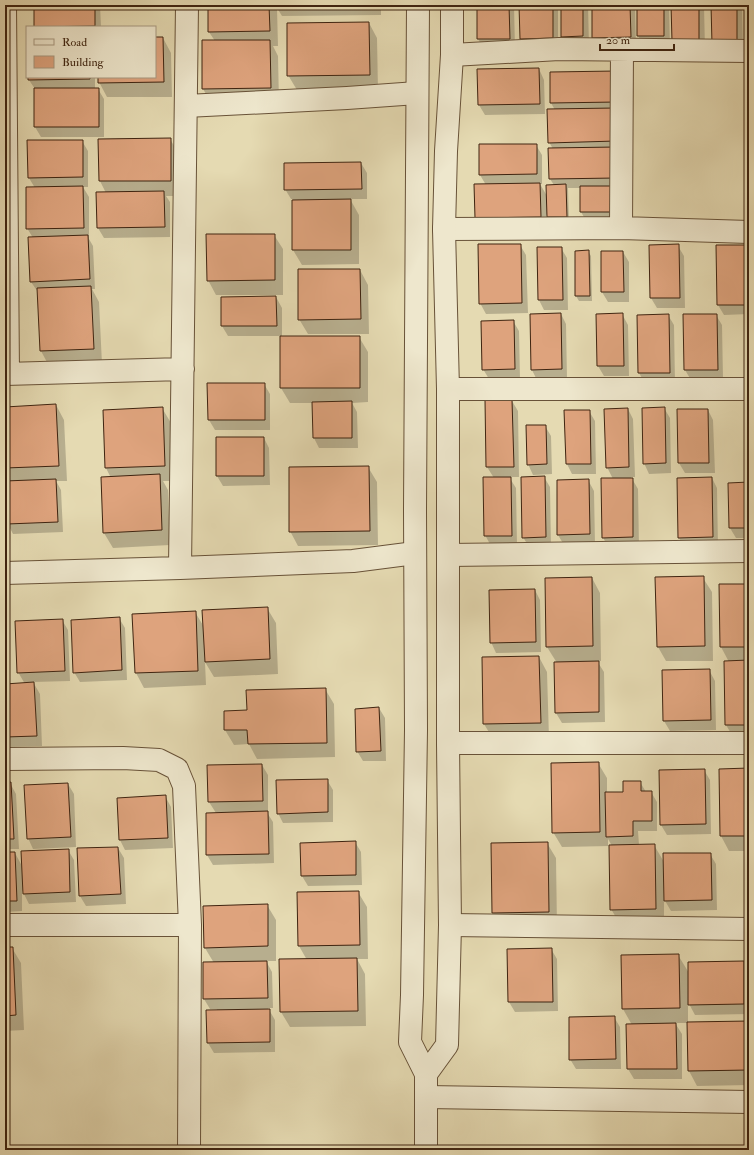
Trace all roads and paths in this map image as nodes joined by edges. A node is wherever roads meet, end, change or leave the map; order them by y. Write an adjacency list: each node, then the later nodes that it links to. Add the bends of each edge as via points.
1 (5, 5): 14 (street)
2 (187, 5): 9 (street)
3 (418, 5): 8 (street)
4 (452, 5): 7 (street)
5 (622, 50): 6 (street); 7 (street, via 559,48); 10 (street)
6 (749, 51)
7 (452, 55): 11 (street)
8 (417, 93): 9 (street); 18 (street)
9 (186, 106): 13 (street)
10 (621, 228): 11 (street); 12 (street)
11 (444, 229): 15 (street)
12 (749, 232)
13 (183, 369): 14 (street); 22 (street)
14 (7, 374)
15 (448, 389): 16 (street); 17 (street)
16 (749, 389)
17 (448, 491): 18 (street); 21 (street)
18 (415, 492): 20 (street)
19 (749, 551): 21 (street)
20 (415, 553): 22 (street, via 353,561); 31 (street, via 416,730 410,1042)
21 (448, 555): 24 (street)
22 (180, 568): 23 (street)
23 (5, 573)
24 (448, 743): 25 (street); 29 (street)
25 (749, 743)
26 (5, 759): 28 (street, via 159,760 177,769 184,786)
27 (5, 925): 28 (street)
28 (190, 925): 34 (street)
29 (450, 925): 30 (street); 31 (street, via 447,1045)
30 (749, 928)
31 (426, 1074): 32 (street)
32 (426, 1097): 33 (street); 35 (street)
33 (749, 1102)
34 (189, 1150)
35 (426, 1150)

